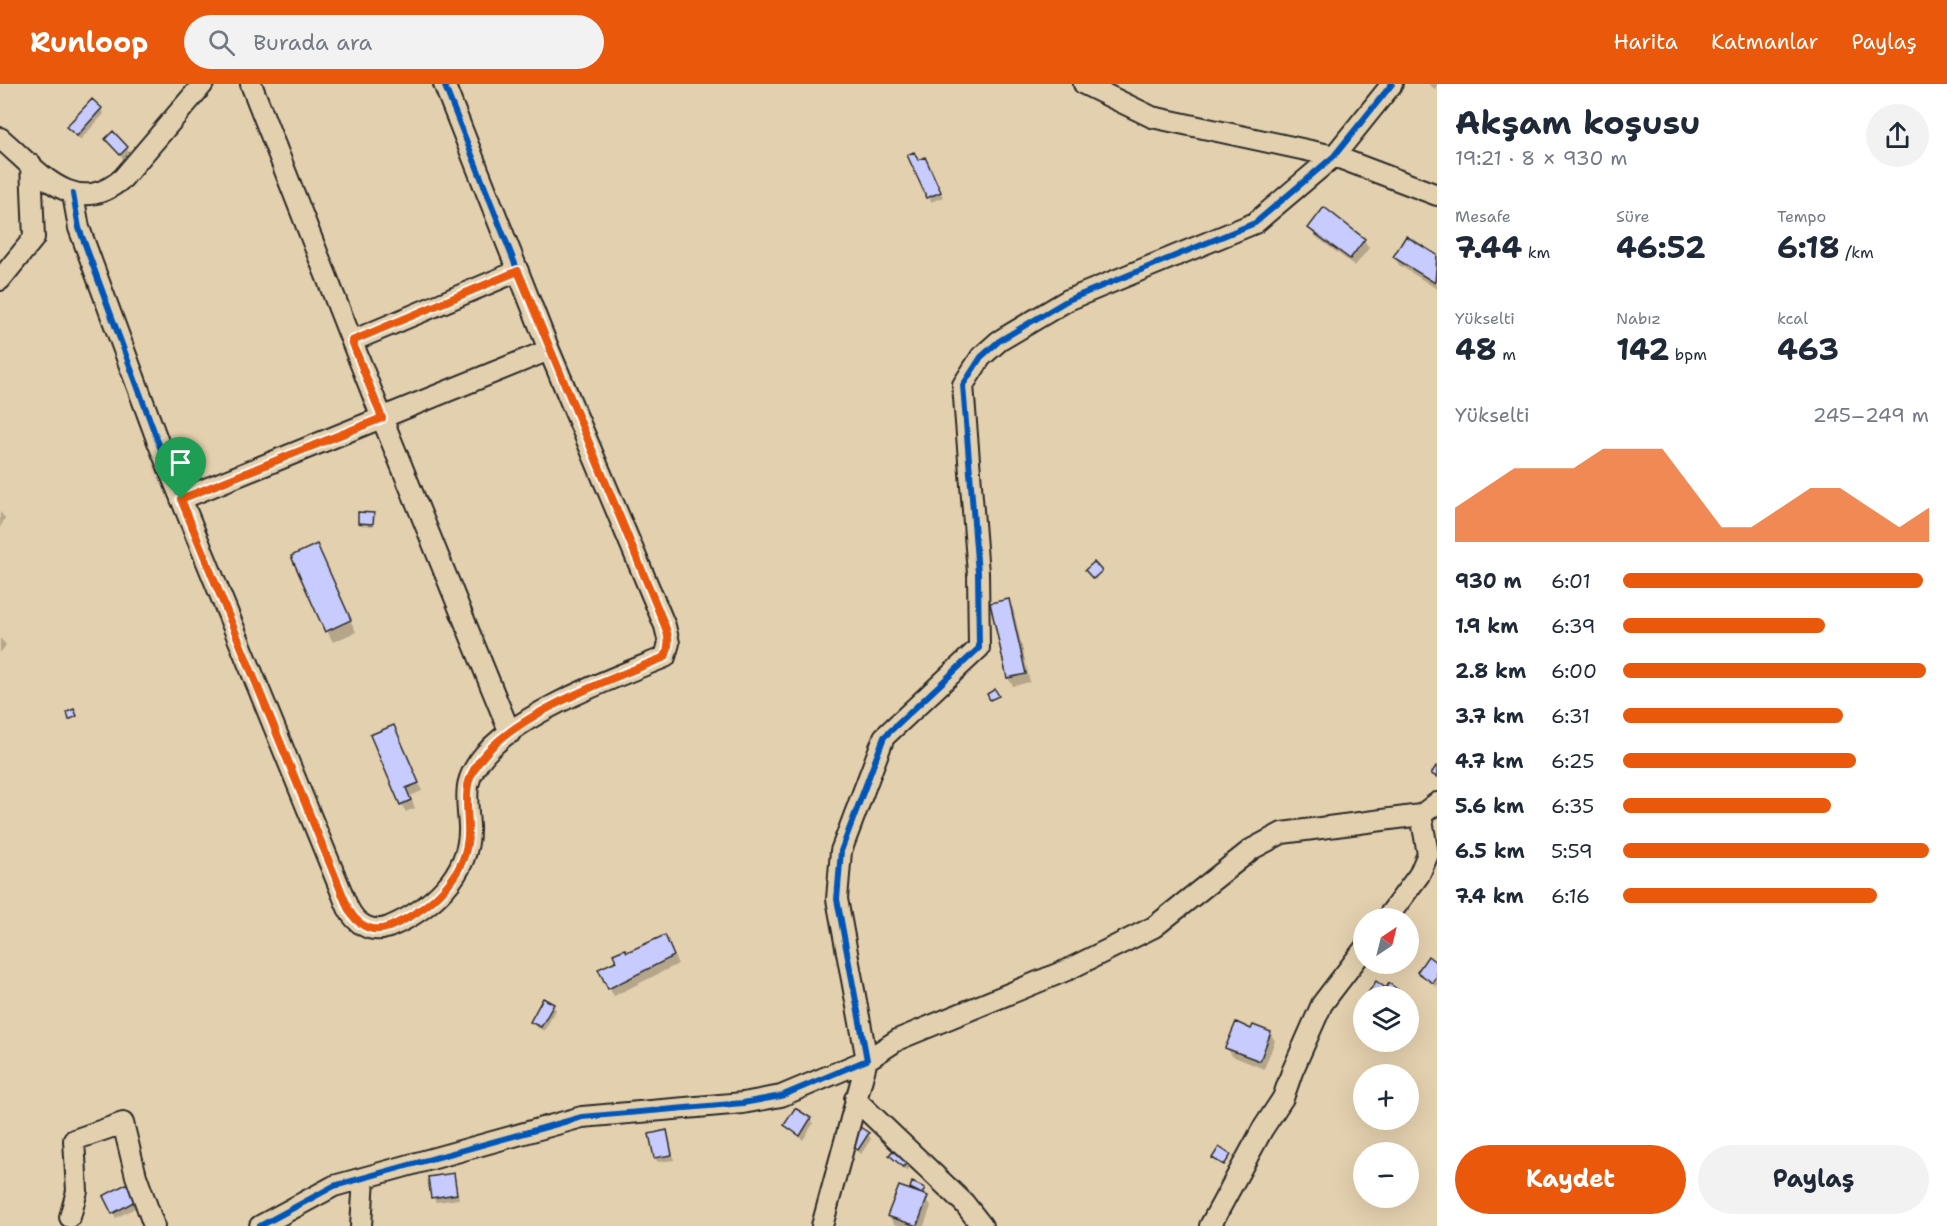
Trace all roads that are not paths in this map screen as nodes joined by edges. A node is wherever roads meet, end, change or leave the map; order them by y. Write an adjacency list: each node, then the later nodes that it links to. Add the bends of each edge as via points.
1 (203, 84): 9 (street, via 112,188 99,194)
2 (251, 84): 13 (street)
3 (444, 84): 11 (street)
4 (1084, 84): 7 (street, via 1152,117)
5 (1392, 84): 7 (street)
6 (0, 138): 8 (street)
7 (1334, 156): 10 (street); 21 (street, via 1255,223 1068,300 999,341 981,357 963,385 978,573 979,648 884,737 842,852 837,899)
8 (30, 164): 9 (street); 12 (street, via 34,238)
9 (73, 194): 16 (street, via 79,228)
10 (1437, 195)
11 (518, 271): 13 (street); 14 (street)
12 (0, 280)
13 (352, 341): 15 (street)
14 (549, 350): 15 (street); 17 (street, via 669,643 665,657 570,696)
15 (382, 418): 16 (street); 17 (street)
16 (181, 499): 17 (street, via 348,908 361,925 381,930 411,917 437,898 463,858 468,842 468,778 485,754)
17 (510, 733)
18 (1429, 809): 19 (street, via 1428,854 1419,875); 21 (street, via 1282,833 1252,849 1154,927 1067,970 899,1039)
19 (1394, 908)
20 (1353, 963): 30 (street, via 1322,1004 1283,1098)
21 (867, 1060): 22 (street); 23 (street, via 781,1096 582,1117)
22 (855, 1099): 28 (street); 29 (street, via 964,1203)
23 (363, 1178): 26 (street, via 334,1186); 27 (street)
24 (70, 1217): 25 (street, via 77,1191 74,1140 123,1123)
25 (154, 1226)
26 (260, 1226)
27 (361, 1226)
28 (822, 1226)
29 (982, 1226)
30 (1210, 1226)

